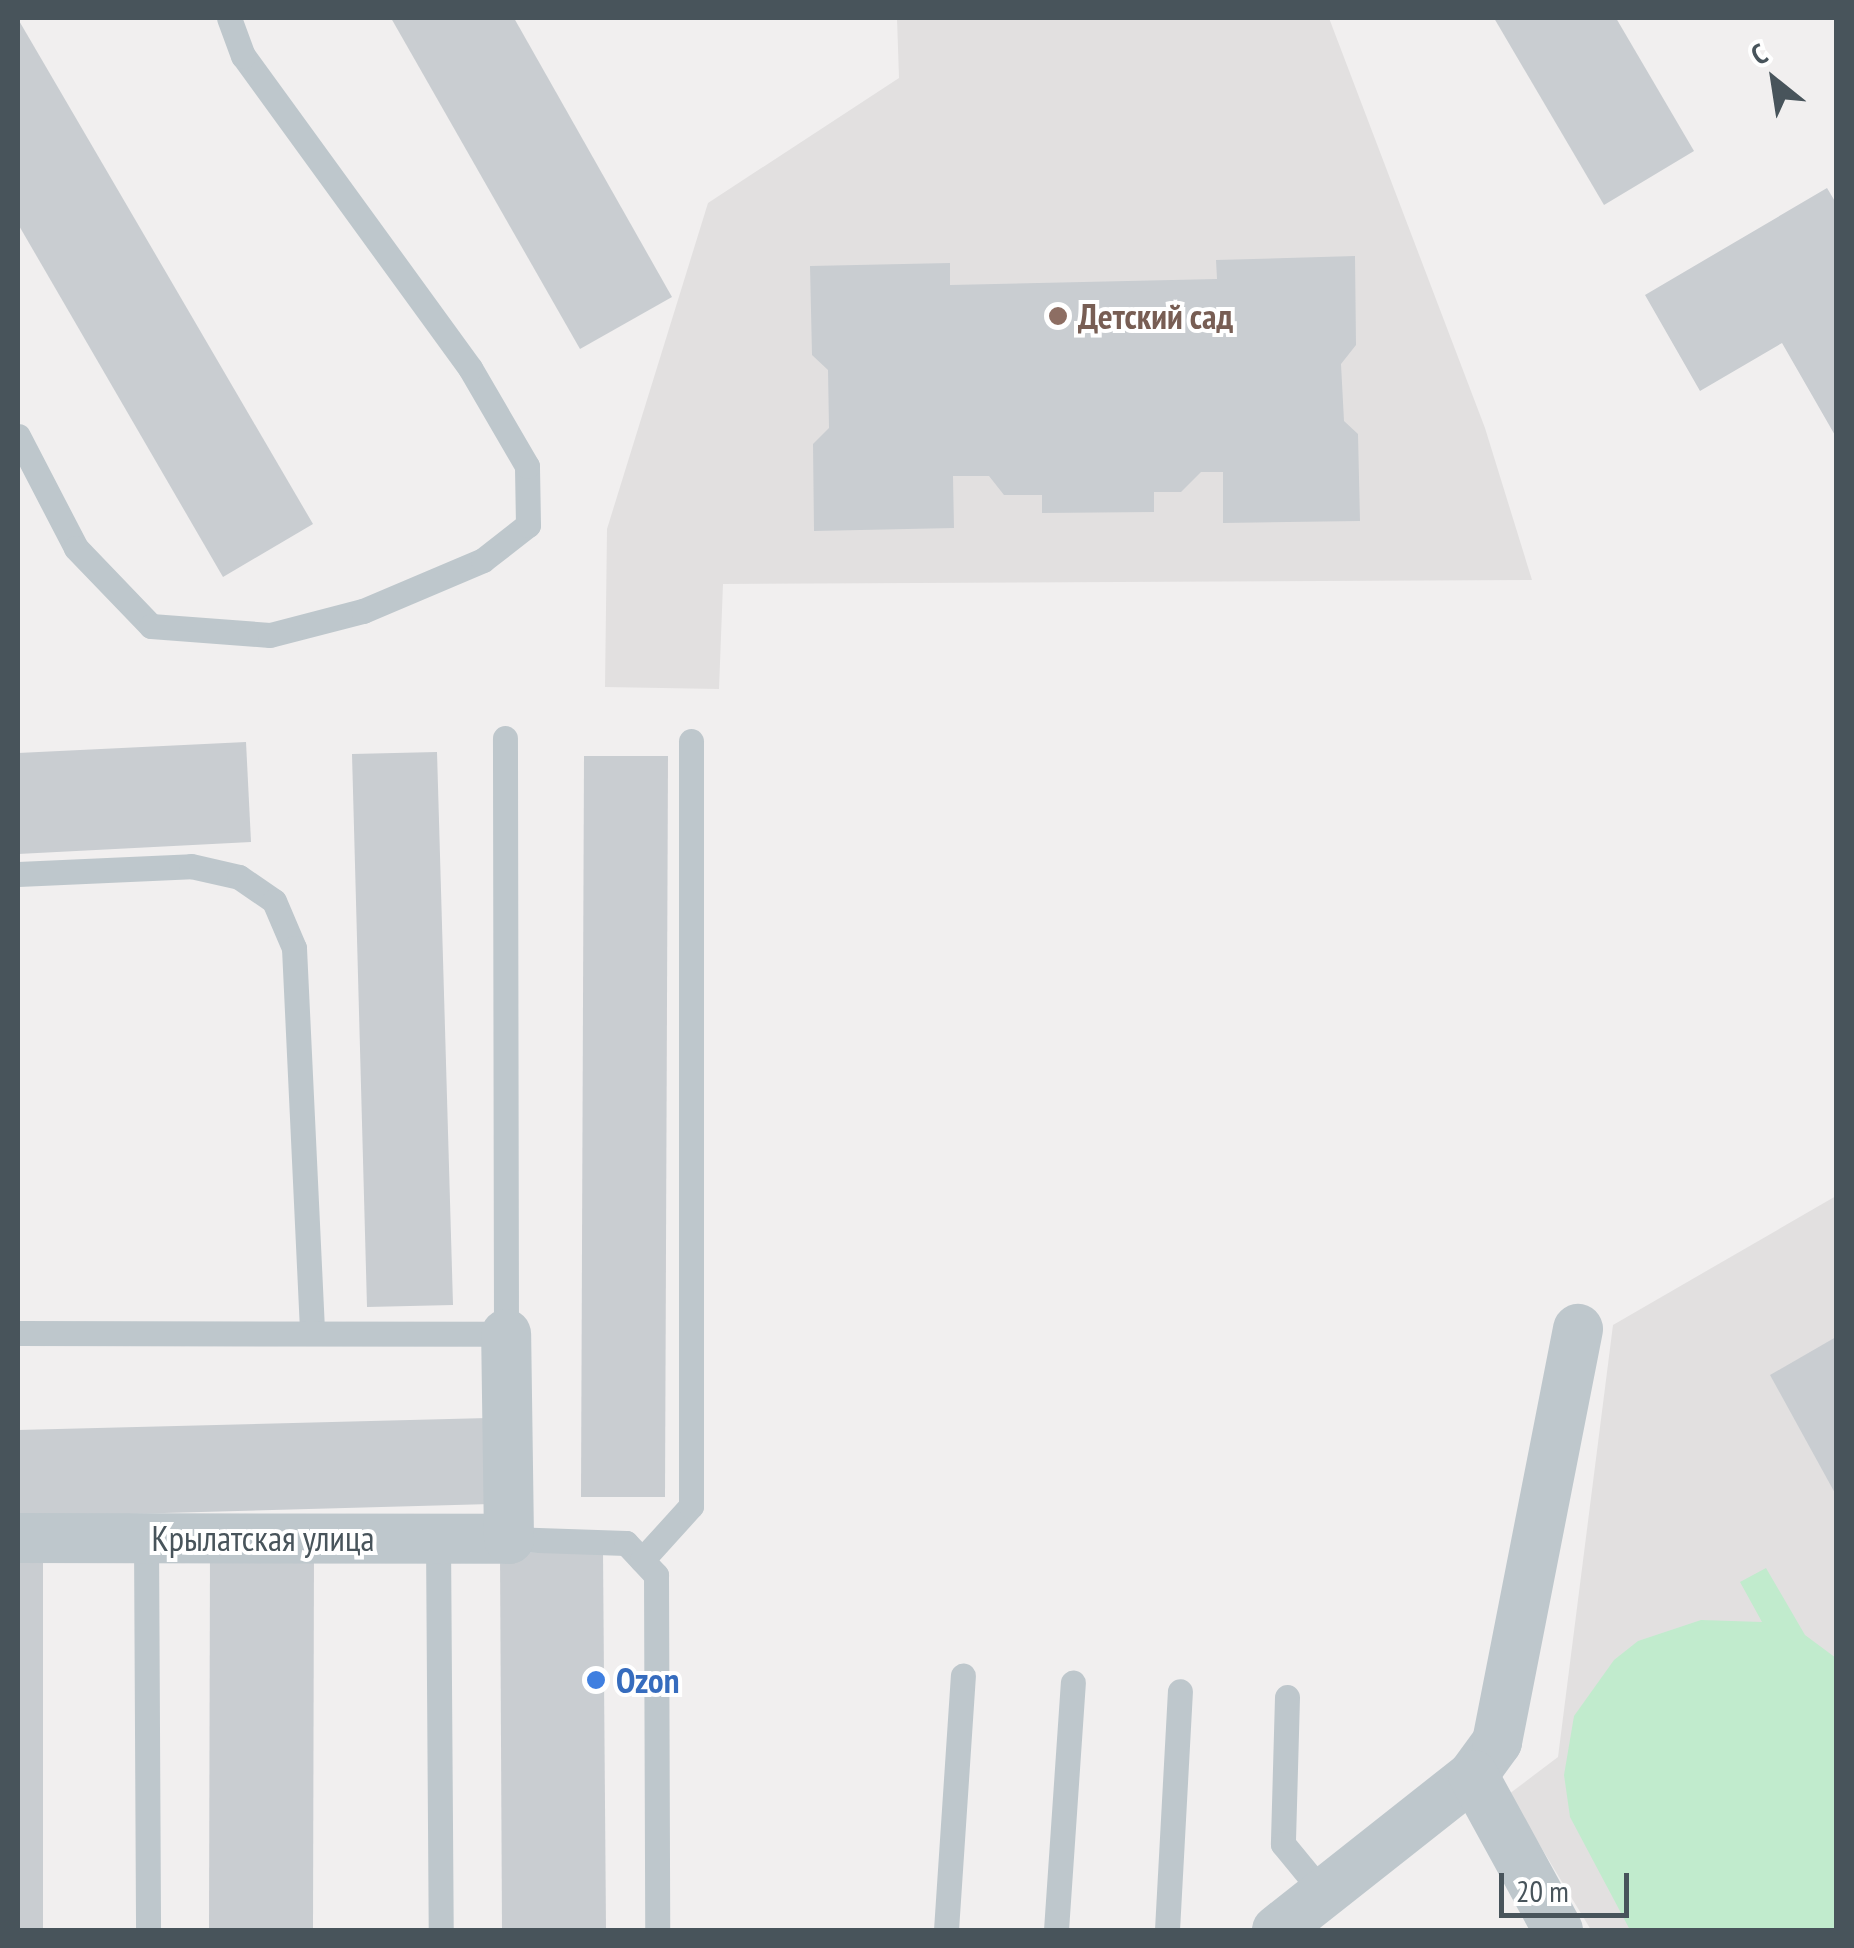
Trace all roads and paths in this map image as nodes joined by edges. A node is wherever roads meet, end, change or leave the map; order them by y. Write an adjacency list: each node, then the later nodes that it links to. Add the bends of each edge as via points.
1 (229, 18): 2 (lane, via 244,56 470,368 527,466 528,525 482,560 364,612 270,635 151,626 76,548)
2 (18, 436)
3 (505, 738): 9 (lane)
4 (691, 741): 14 (lane, via 692,1506)
5 (18, 874): 7 (lane, via 191,866 239,877 274,902 294,948)
6 (1578, 1329): 19 (street, via 1497,1742)
7 (312, 1332): 8 (lane); 9 (lane)
8 (18, 1333)
9 (506, 1334): 13 (street)
10 (18, 1538): 11 (street, Крылатская улица)
11 (146, 1538): 12 (street, Крылатская улица); 21 (lane)
12 (438, 1538): 13 (street, Крылатская улица); 22 (lane)
13 (509, 1538): 14 (lane, via 626,1543)
14 (642, 1560): 23 (lane, via 656,1574)
15 (964, 1676): 24 (lane)
16 (1073, 1683): 25 (lane)
17 (1180, 1690): 26 (lane)
18 (1286, 1697): 20 (lane, via 1283,1844)
19 (1472, 1774): 20 (street); 28 (street)
20 (1324, 1894): 27 (street)
21 (148, 1930)
22 (441, 1930)
23 (657, 1930)
24 (946, 1930)
25 (1056, 1930)
26 (1167, 1930)
27 (1277, 1930)
28 (1558, 1930)

